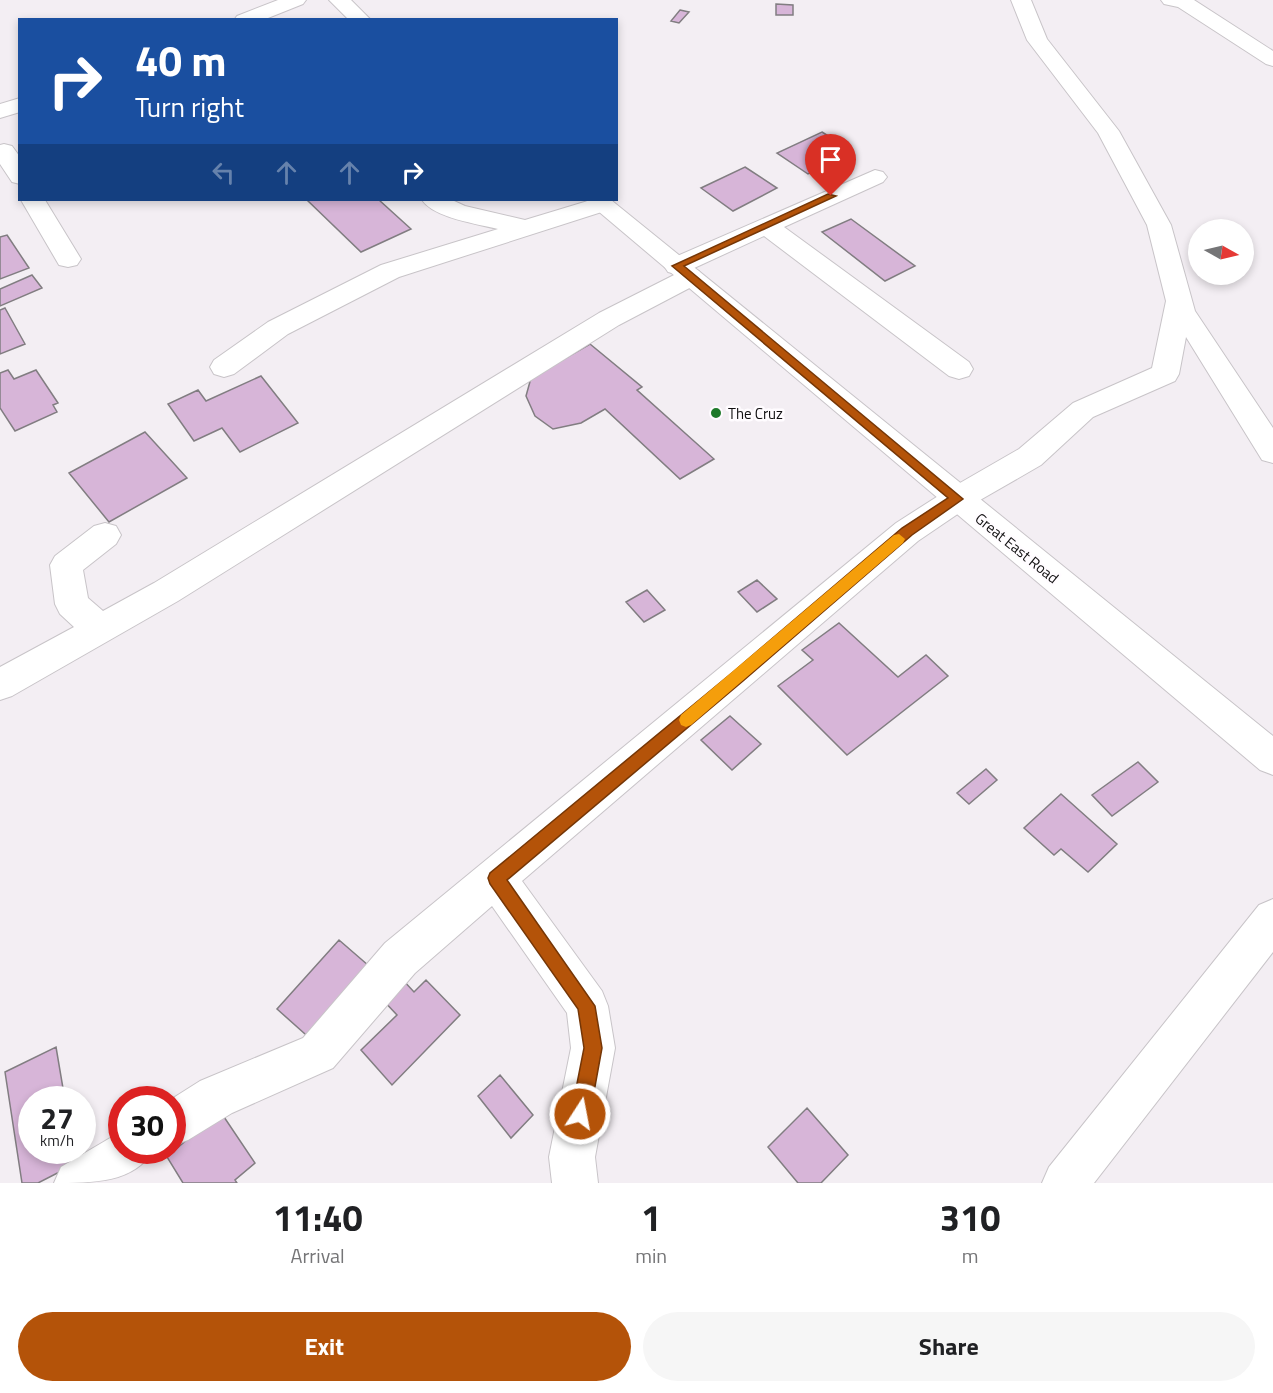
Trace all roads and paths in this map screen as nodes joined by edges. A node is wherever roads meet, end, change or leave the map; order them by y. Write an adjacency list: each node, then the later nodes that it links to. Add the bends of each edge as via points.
1 (296, 0): 5 (main road)
2 (339, 0): 6 (main road)
3 (1021, 0): 20 (main road, via 1037,40 1108,131 1159,225)
4 (1180, 1): 7 (main road)
5 (249, 18)
6 (359, 18)
7 (1273, 60)
8 (18, 105): 9 (main road)
9 (0, 111)
10 (8, 149): 11 (main road)
11 (18, 172)
12 (875, 177): 16 (main road)
13 (34, 201): 18 (main road)
14 (436, 201): 17 (main road, via 457,211)
15 (599, 202): 17 (main road); 19 (main road, Great East Road)
16 (766, 226): 19 (main road); 22 (main road)
17 (526, 228): 21 (main road, via 390,270 278,327)
18 (68, 260)
19 (684, 271): 24 (main road, Great East Road); 26 (main road, via 663,293 609,318 166,592)
20 (1179, 301): 23 (main road, via 1182,312); 24 (main road, via 1165,374 1083,410 1030,457)
21 (224, 367)
22 (959, 369)
23 (1273, 452)
24 (957, 499): 28 (main road, Great East Road); 29 (main road, via 907,532)
25 (105, 535): 26 (main road, via 66,566 72,604)
26 (100, 628): 27 (main road)
27 (0, 685)
28 (1273, 758)
29 (496, 878): 31 (main road, via 400,958 318,1053 216,1097); 34 (main road, via 586,1006 593,1048 572,1157)
30 (1273, 919): 35 (main road)
31 (186, 1115)
32 (108, 1164): 33 (main road)
33 (77, 1183)
34 (574, 1183)
35 (1065, 1183)

